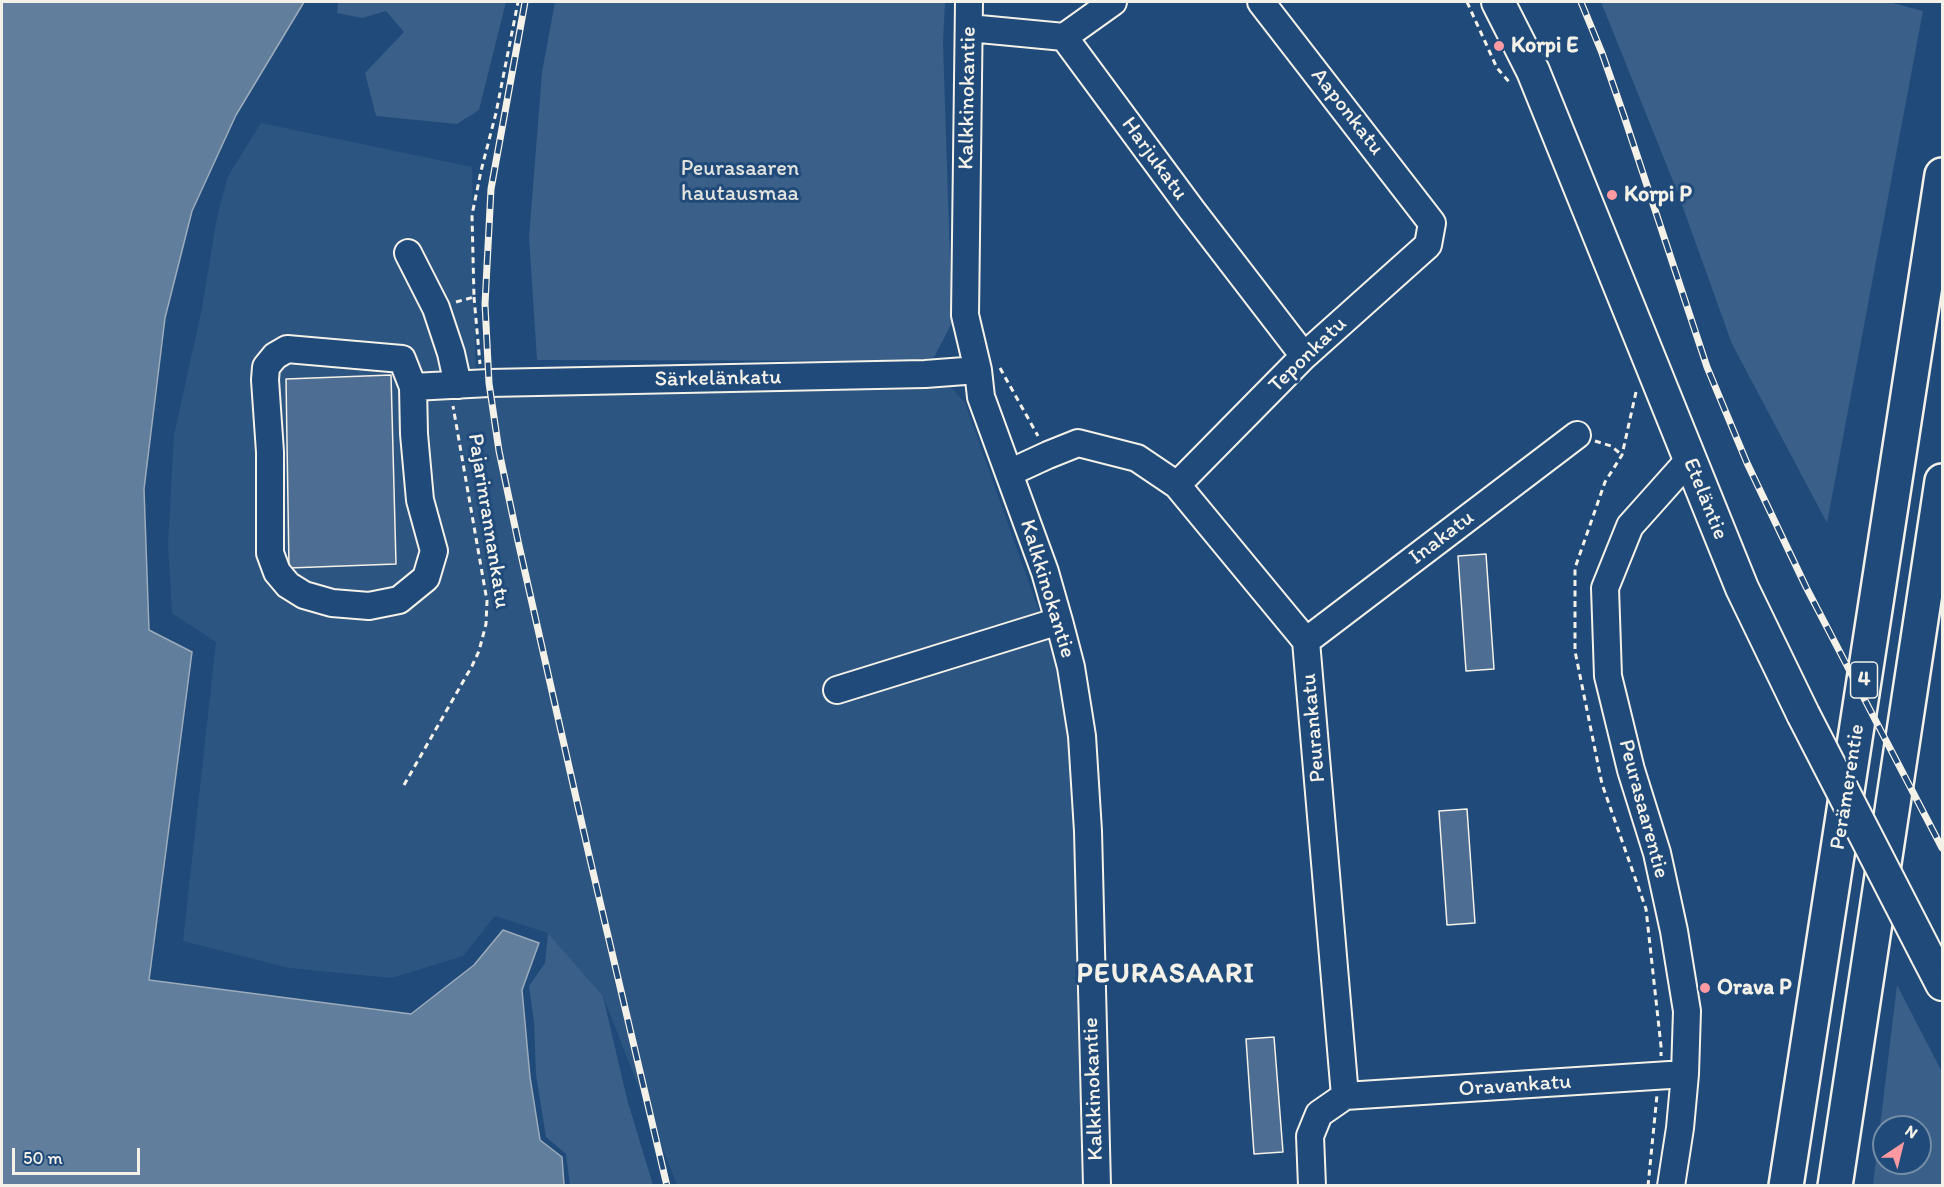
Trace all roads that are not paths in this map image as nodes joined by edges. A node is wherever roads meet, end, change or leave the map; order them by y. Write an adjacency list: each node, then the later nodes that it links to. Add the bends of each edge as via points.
1 (969, 2): 5 (street, Kalkkinokantie)
2 (1113, 2): 6 (street)
3 (1261, 2): 8 (street, Aaponkatu)
4 (1498, 2): 15 (main road, Eteläntie, via 1533,71)
5 (969, 28): 6 (street); 11 (street, Kalkkinokantie, via 964,315)
6 (1064, 37): 10 (street, Harjukatu)
7 (1942, 175): 28 (highway, Perämerentie / 4)
8 (1432, 223): 10 (street, Teponkatu, via 1428,245)
9 (408, 253): 12 (street, via 436,308)
10 (1304, 356): 18 (street, Teponkatu)
11 (987, 366): 12 (street, Särkelänkatu, via 925,374); 16 (street, Kalkkinokantie, via 981,397)
12 (463, 385): 13 (street, Särkelänkatu)
13 (413, 387): 13 (street, via 402,359 286,349 266,368 270,553 277,572 304,595 332,603 369,606 399,600 426,578 434,552 420,500)
14 (1577, 435): 20 (street, Inakatu)
15 (1689, 460): 22 (main road, Eteläntie, bridge, via 1742,588); 23 (street, Peurasaarentie, via 1630,526 1605,588 1608,676 1657,853 1674,931 1687,1011)
16 (1010, 473): 18 (street, Peurankatu, via 1078,443 1137,458); 19 (street, Kalkkinokantie)
17 (1942, 480): 29 (highway, Perämerentie / 4)
18 (1177, 486): 20 (street, Peurankatu)
19 (1059, 621): 21 (street); 25 (street, Kalkkinokantie, via 1082,736)
20 (1306, 641): 24 (street, Peurankatu)
21 (837, 690)
22 (1942, 984)
23 (1685, 1074): 24 (street, Oravankatu); 27 (street, Peurasaarentie)
24 (1345, 1096): 26 (street, via 1319,1114 1310,1136)
25 (1097, 1185)
26 (1312, 1185)
27 (1671, 1185)
28 (1786, 1185)
29 (1835, 1185)

